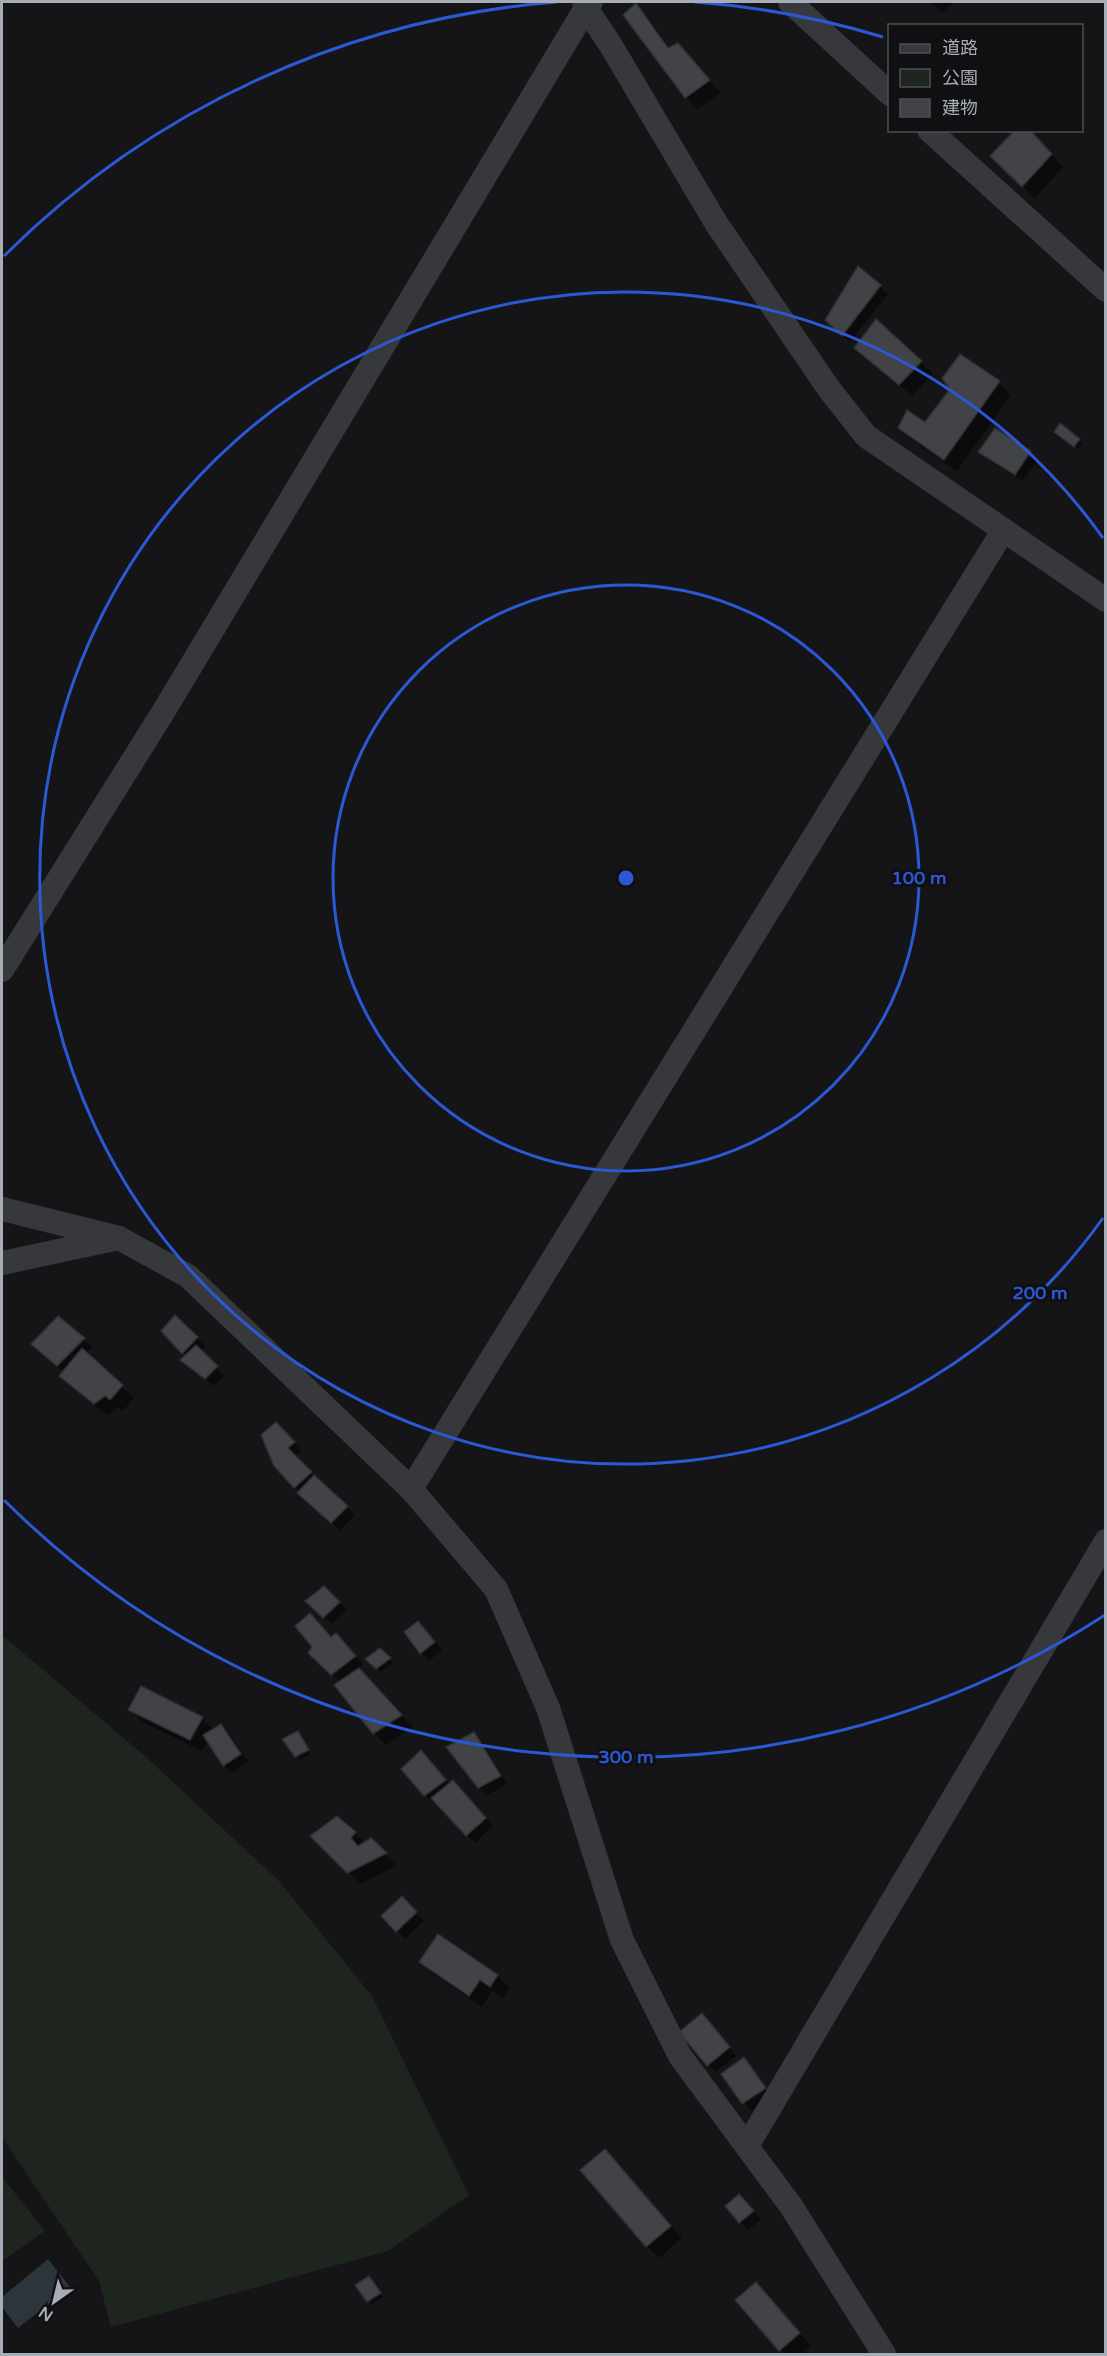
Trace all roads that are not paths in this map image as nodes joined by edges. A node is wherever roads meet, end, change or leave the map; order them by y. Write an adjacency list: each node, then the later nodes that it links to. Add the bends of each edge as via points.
1 (790, 2): 3 (street)
2 (587, 4): 6 (street, via 716,223 829,389 866,436); 8 (street, via 165,709)
3 (888, 92)
4 (931, 132): 5 (street)
5 (1106, 290)
6 (1003, 531): 7 (street); 12 (street)
7 (1106, 600)
8 (2, 970)
9 (2, 1209): 10 (street)
10 (120, 1238): 11 (street); 12 (street, via 188,1276)
11 (2, 1263)
12 (411, 1489): 14 (street, via 496,1589 549,1708 622,1940 680,2056)
13 (1106, 1541): 14 (street)
14 (747, 2145): 15 (street, via 792,2206)
15 (884, 2355)

